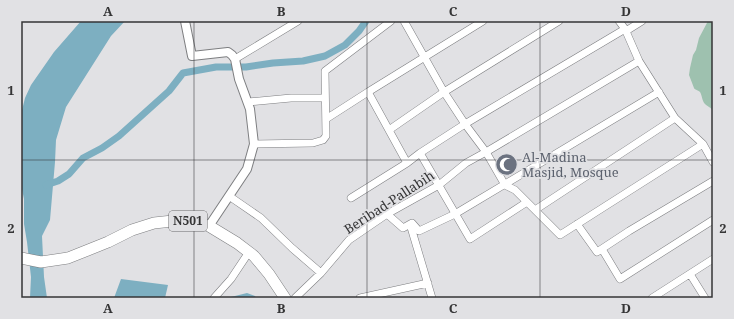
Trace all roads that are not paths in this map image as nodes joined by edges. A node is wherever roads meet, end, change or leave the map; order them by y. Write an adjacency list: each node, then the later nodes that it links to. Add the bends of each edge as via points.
1 (186, 21): 11 (street, via 192,56 228,52)
2 (298, 21): 11 (street)
3 (391, 21): 16 (street, via 325,71)
4 (404, 21): 10 (street)
5 (483, 21): 10 (street)
6 (559, 21): 14 (street)
7 (619, 21): 9 (street)
8 (642, 21): 9 (street)
9 (625, 30): 12 (street); 20 (street)
10 (424, 58): 13 (street); 14 (street)
11 (235, 59): 17 (street)
12 (639, 61): 15 (street); 24 (street, Beribad-Pallabih)
13 (368, 92): 19 (street); 21 (street)
14 (444, 92): 20 (street); 21 (street)
15 (659, 92): 18 (street); 30 (street)
16 (326, 98): 17 (street); 19 (street)
17 (248, 102): 22 (street)
18 (675, 118): 23 (street); 34 (street)
19 (326, 119): 22 (street, via 326,136 319,142)
20 (465, 124): 24 (street); 25 (street)
21 (389, 130): 27 (street)
22 (254, 144): 31 (street, via 247,169)
23 (703, 144): 26 (street); 39 (street)
24 (486, 152): 29 (street, Beribad-Pallabih, via 466,163); 30 (street)
25 (420, 153): 27 (street); 29 (street)
26 (713, 162)
27 (408, 163): 32 (street)
28 (713, 181): 41 (street)
29 (439, 184): 35 (street, Beribad-Pallabih); 36 (street)
30 (505, 185): 33 (street, via 516,190); 36 (street)
31 (229, 196): 40 (street); 45 (street, via 261,218)
32 (351, 198)
33 (526, 202): 34 (street); 36 (street, via 470,239)
34 (535, 210): 39 (street, via 560,234)
35 (387, 214): 38 (street, via 403,228); 45 (street, Beribad-Pallabih, via 349,240)
36 (455, 214): 38 (street, via 419,231 412,223)
37 (713, 220): 41 (street, via 620,279)
38 (410, 224): 47 (street)
39 (577, 224): 41 (street, via 597,252)
40 (210, 226): 42 (highway, N501); 43 (highway, N501, via 182,220 154,223 68,258 41,262)
41 (602, 249)
42 (249, 252): 48 (street, via 231,279); 49 (highway, N501, via 269,274)
43 (21, 258)
44 (713, 259): 46 (street)
45 (321, 273): 50 (street, Beribad-Pallabih)
46 (690, 274): 53 (street); 54 (street)
47 (428, 283): 51 (street); 52 (street)
48 (214, 298)
49 (285, 298)
50 (295, 298)
51 (360, 298)
52 (432, 298)
53 (652, 298)
54 (705, 298)

